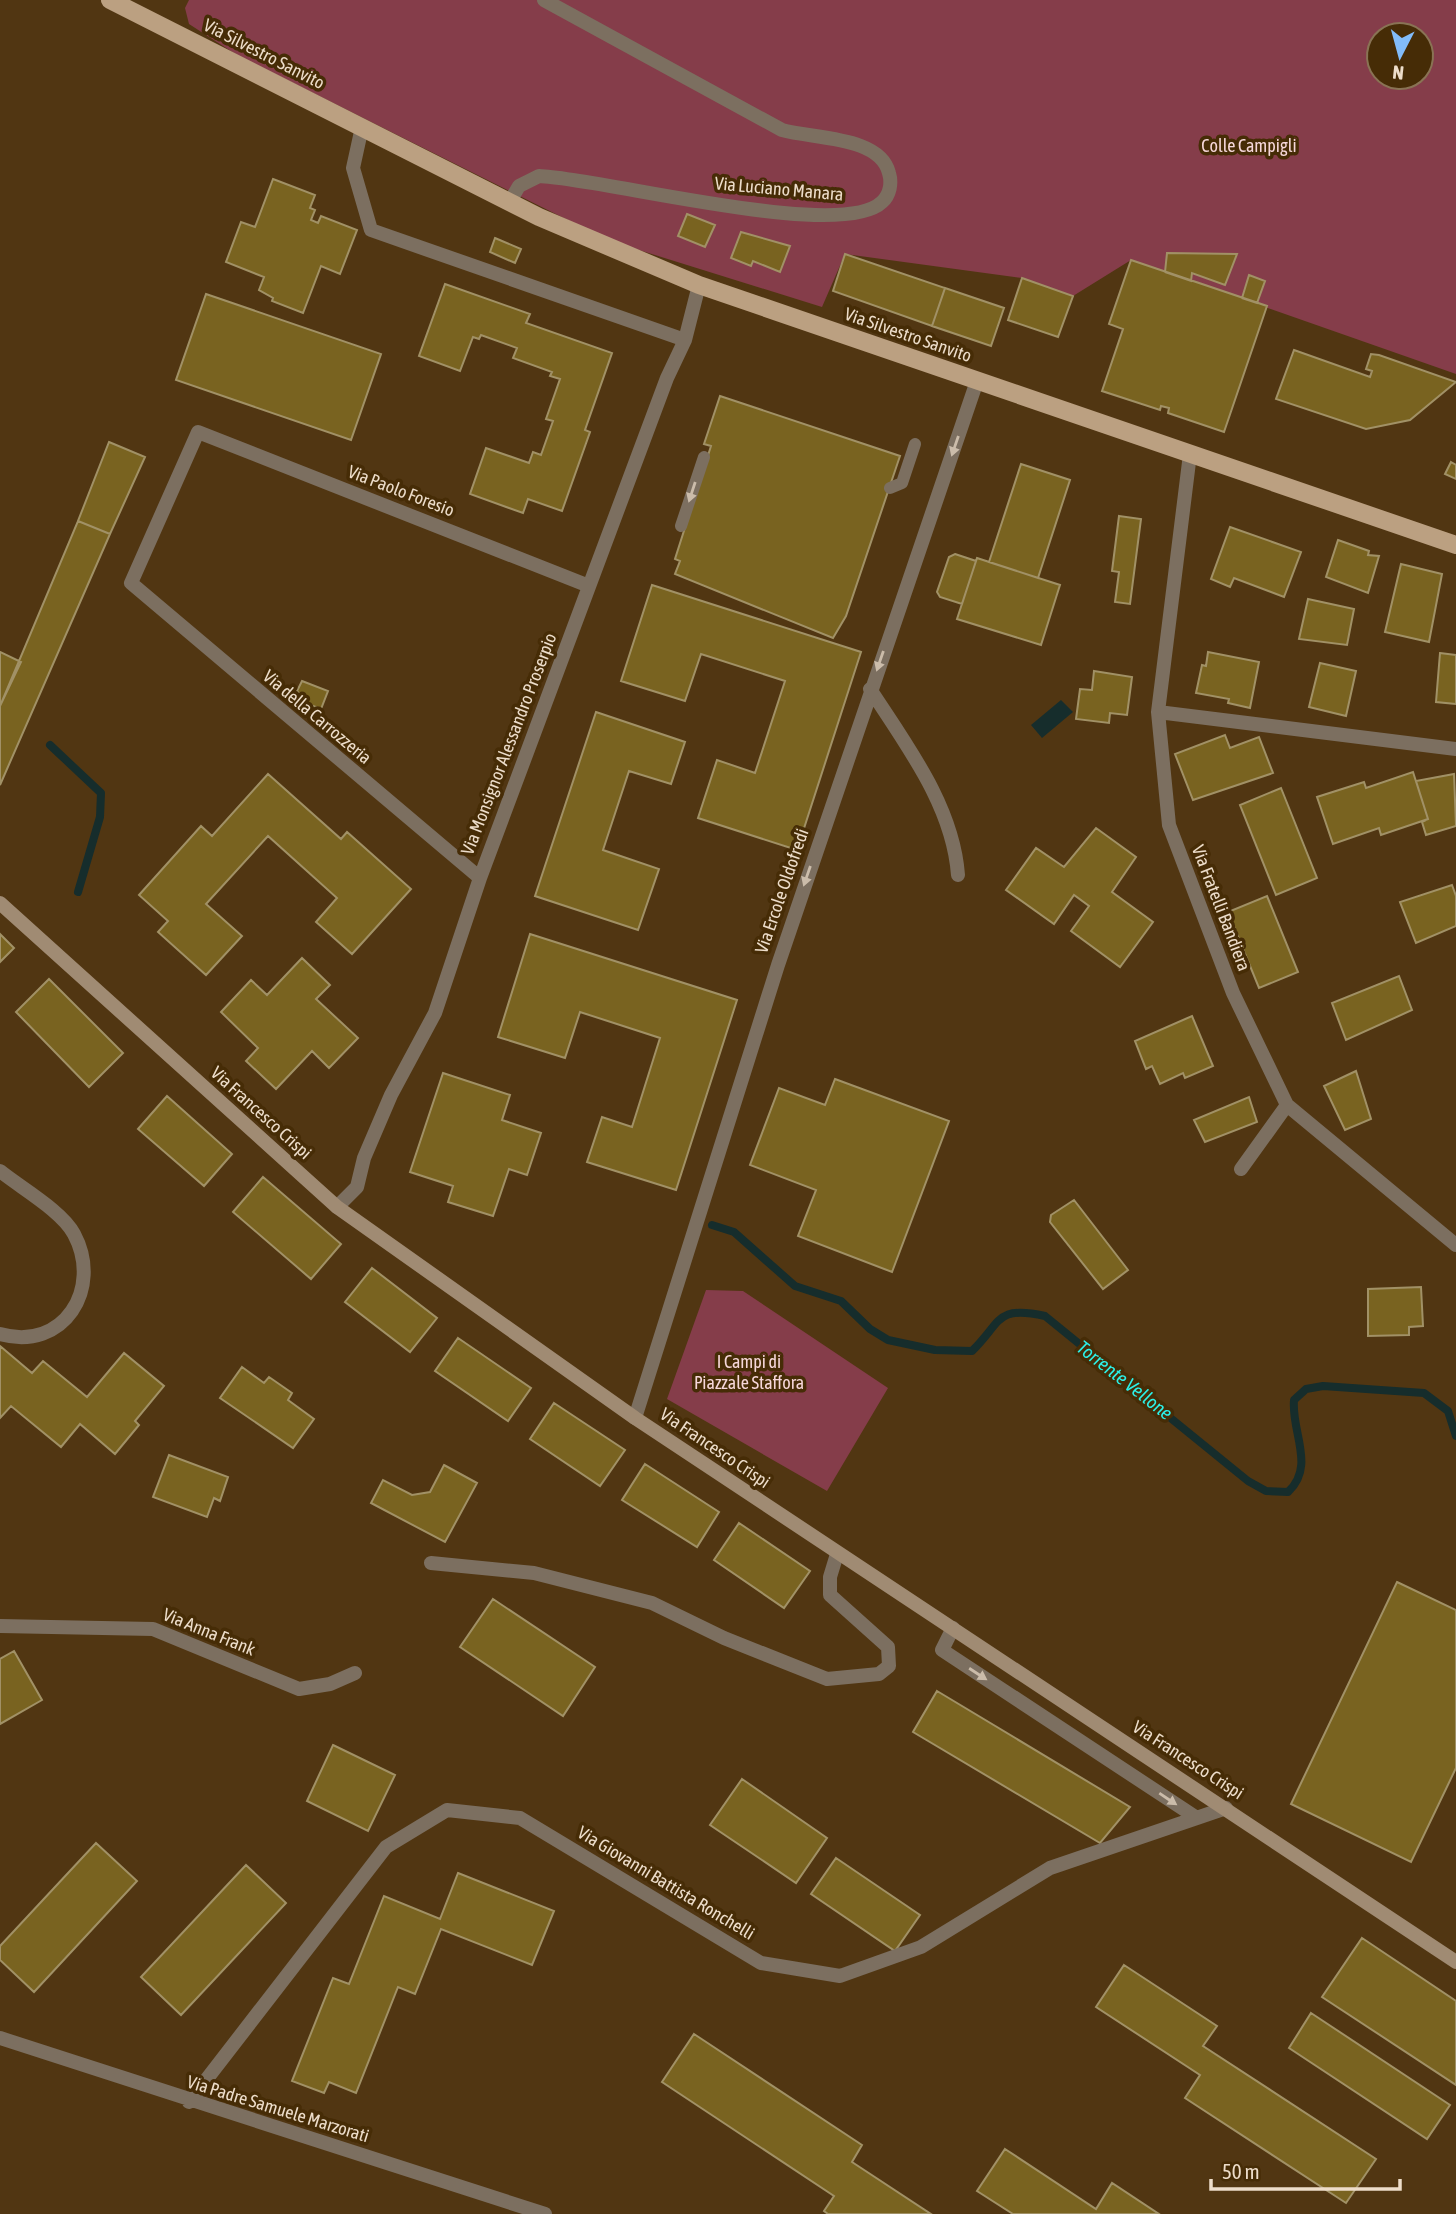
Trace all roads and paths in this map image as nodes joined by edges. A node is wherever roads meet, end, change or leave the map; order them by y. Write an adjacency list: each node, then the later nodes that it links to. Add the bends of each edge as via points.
1 (110, 0): 3 (main road, Via Silvestro Sanvito)
2 (544, 0): 4 (street, Via Luciano Manara, via 782,130 875,150 886,163 889,192 868,211 801,213 539,176 519,186)
3 (362, 127): 4 (main road, Via Silvestro Sanvito); 6 (street, via 353,167 371,230)
4 (509, 203): 5 (main road, Via Silvestro Sanvito)
5 (699, 285): 6 (street, Via Monsignor Alessandro Proserpio); 7 (main road, Via Silvestro Sanvito)
6 (685, 340): 15 (street, Via Monsignor Alessandro Proserpio)
7 (977, 381): 9 (main road, Via Silvestro Sanvito); 16 (street, Via Ercole Oldofredi, one-way to 16)
8 (915, 444): 11 (lane, via 902,483)
9 (1190, 454): 13 (main road, Via Silvestro Sanvito); 17 (street, Via Fratelli Bandiera)
10 (704, 457): 12 (lane, one-way to 12)
11 (890, 488)
12 (681, 526)
13 (1456, 545)
14 (131, 583): 15 (street, Via Paolo Foresio, via 198,432); 20 (street, Via della Carrozzeria)
15 (589, 586): 20 (street, Via Monsignor Alessandro Proserpio)
16 (870, 689): 19 (street, via 949,824); 28 (street, Via Ercole Oldofredi, one-way to 28)
17 (1158, 712): 18 (street); 22 (street, Via Fratelli Bandiera, via 1168,825 1233,993)
18 (1456, 749)
19 (958, 876)
20 (480, 878): 25 (street, Via Monsignor Alessandro Proserpio, via 435,1013 391,1095 357,1187)
21 (0, 903): 25 (street, Via Francesco Crispi)
22 (1287, 1105): 23 (street); 26 (street, Via Fratelli Bandiera)
23 (1241, 1169)
24 (0, 1171): 27 (street, via 73,1231 82,1262 78,1298 69,1317 56,1329 24,1339)
25 (337, 1207): 28 (street, Via Francesco Crispi)
26 (1456, 1245)
27 (0, 1334)
28 (635, 1418): 29 (street, Via Francesco Crispi)
29 (837, 1554): 30 (street, via 830,1595 888,1647 890,1666 880,1674 827,1679 652,1603 534,1573); 32 (street, Via Francesco Crispi)
30 (431, 1563)
31 (0, 1626): 33 (street, Via Anna Frank, via 153,1629 299,1689 330,1684)
32 (953, 1628): 34 (street, Via Francesco Crispi); 35 (street, one-way to 35, via 942,1650)
33 (355, 1672)
34 (1226, 1808): 35 (street, Via Giovanni Battista Ronchelli); 36 (street, Via Francesco Crispi)
35 (1197, 1818): 38 (street, Via Giovanni Battista Ronchelli, via 1050,1868 921,1947 840,1976 761,1963 520,1818 447,1810 386,1847)
36 (1456, 1962)
37 (0, 2038): 38 (street, Via Padre Samuele Marzorati)
38 (189, 2102): 39 (street, Via Padre Samuele Marzorati)
39 (545, 2214)

